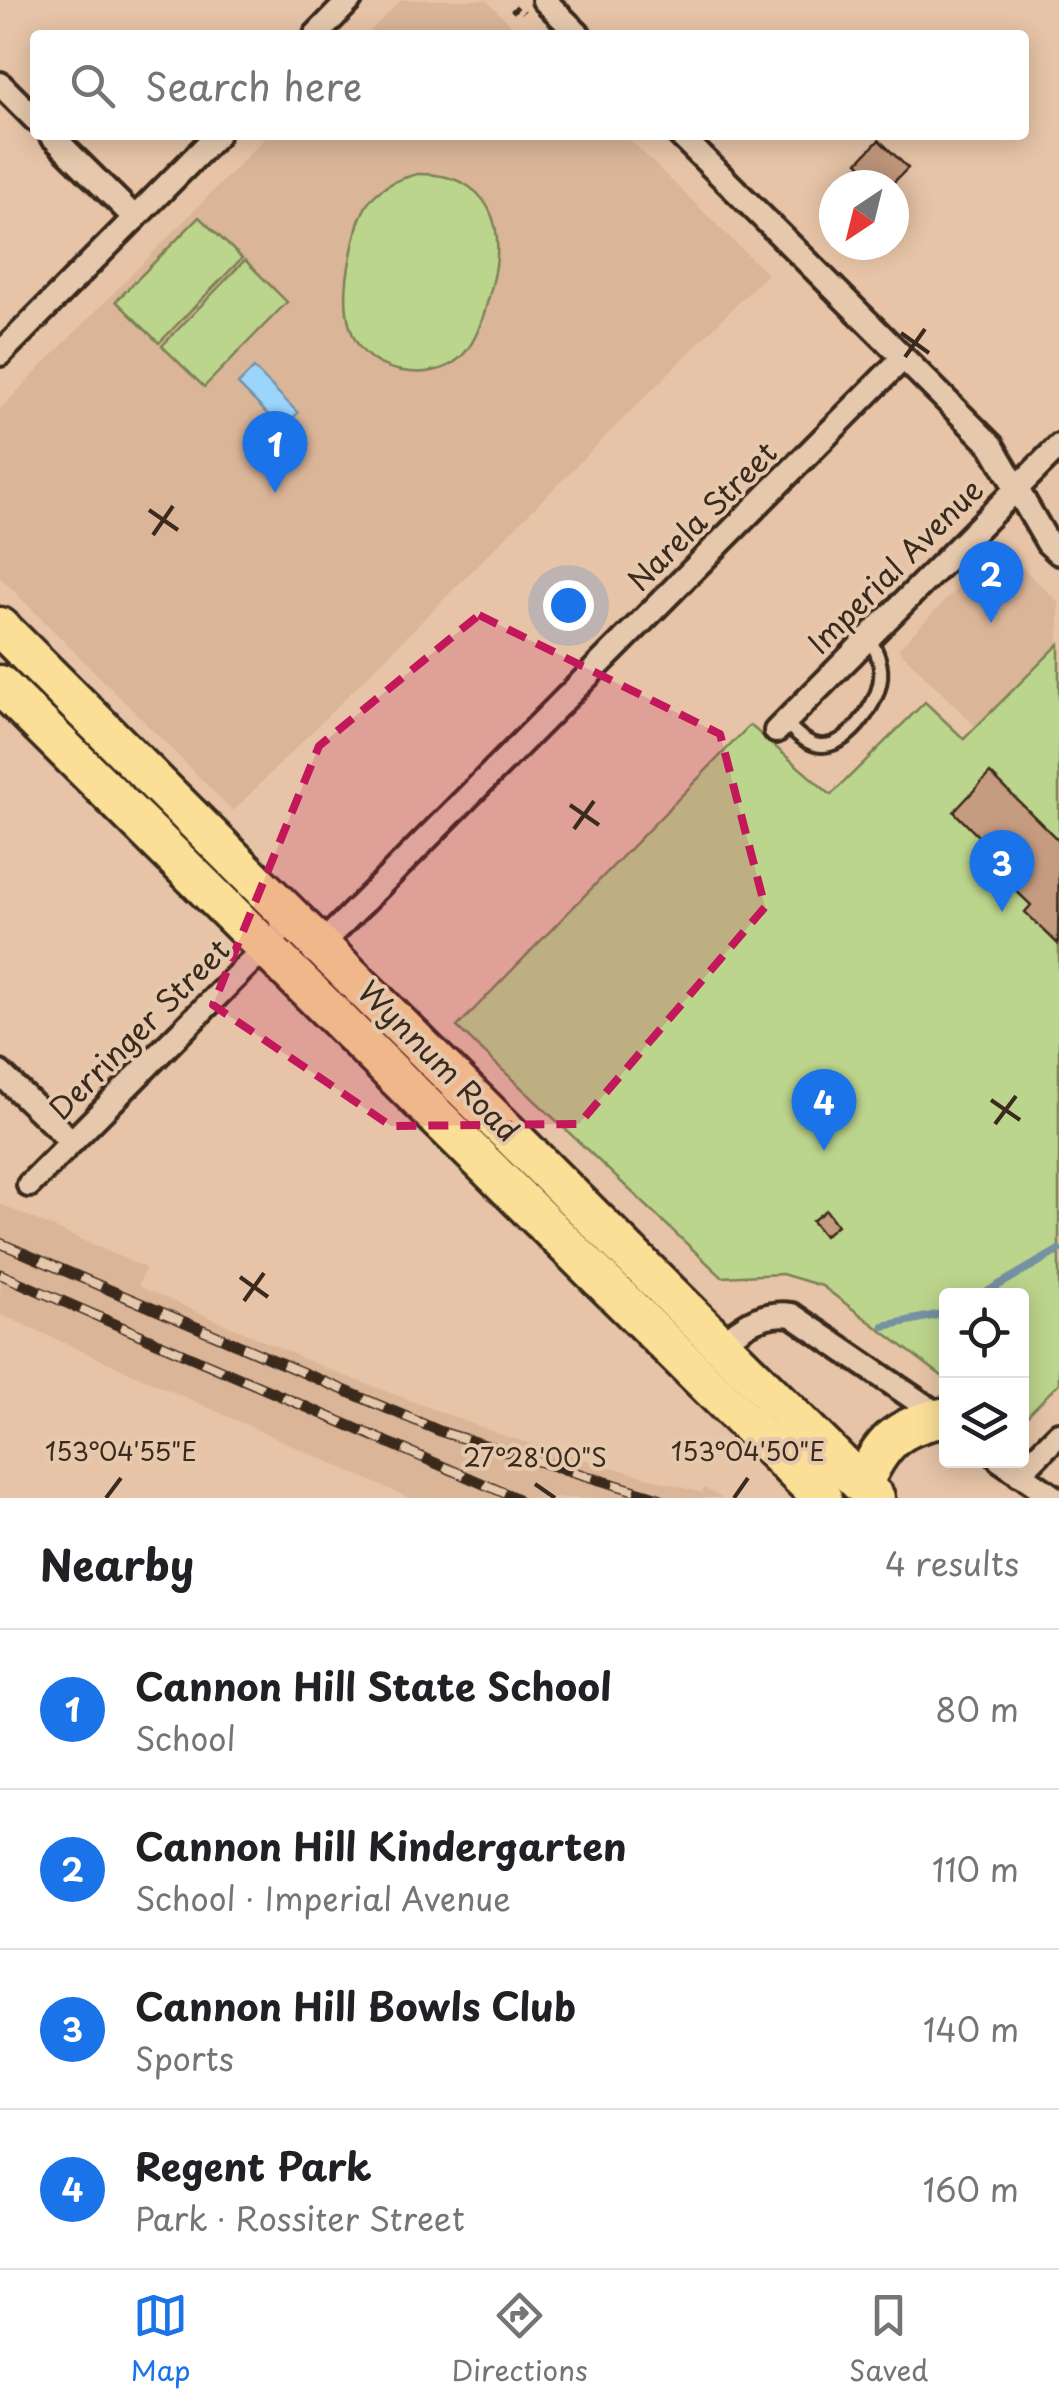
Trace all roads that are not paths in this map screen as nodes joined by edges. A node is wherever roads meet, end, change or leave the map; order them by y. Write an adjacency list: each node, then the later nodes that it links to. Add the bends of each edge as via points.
1 (350, 0): 3 (street)
2 (544, 0): 4 (street)
3 (321, 30)
4 (575, 30)
5 (0, 84): 6 (street)
6 (30, 114)
7 (56, 140): 10 (street)
8 (212, 140): 10 (street)
9 (685, 140): 12 (street)
10 (135, 218): 11 (street)
11 (0, 354)
12 (903, 358): 14 (street, via 992,446); 21 (street, Narela Street)
13 (1059, 446): 14 (street, Imperial Avenue)
14 (1018, 488): 15 (street); 17 (street, Imperial Avenue)
15 (1059, 553)
16 (0, 628): 20 (main road, Wynnum Road)
17 (869, 637): 19 (street, Imperial Avenue); 19 (lane, via 880,658 880,680 854,729 824,746)
18 (0, 685): 22 (main road, Wynnum Road)
19 (781, 726)
20 (294, 918): 21 (main road, Wynnum Road); 22 (street, Derringer Street)
21 (321, 945): 22 (street, Narela Street); 26 (main road, Wynnum Road)
22 (279, 960): 24 (street, Derringer Street); 27 (main road, Wynnum Road)
23 (0, 1074): 24 (street)
24 (72, 1141): 25 (street, Derringer Street)
25 (29, 1186)
26 (722, 1342): 27 (street); 28 (street, via 765,1315 792,1315); 33 (main road, Wynnum Road)
27 (690, 1368): 34 (main road, Wynnum Road)
28 (939, 1417)
29 (939, 1421): 33 (main road, via 915,1423 886,1440)
30 (1059, 1434): 31 (street)
31 (1029, 1454)
32 (1011, 1468): 35 (street)
33 (868, 1492)
34 (822, 1498)
35 (1055, 1498)

